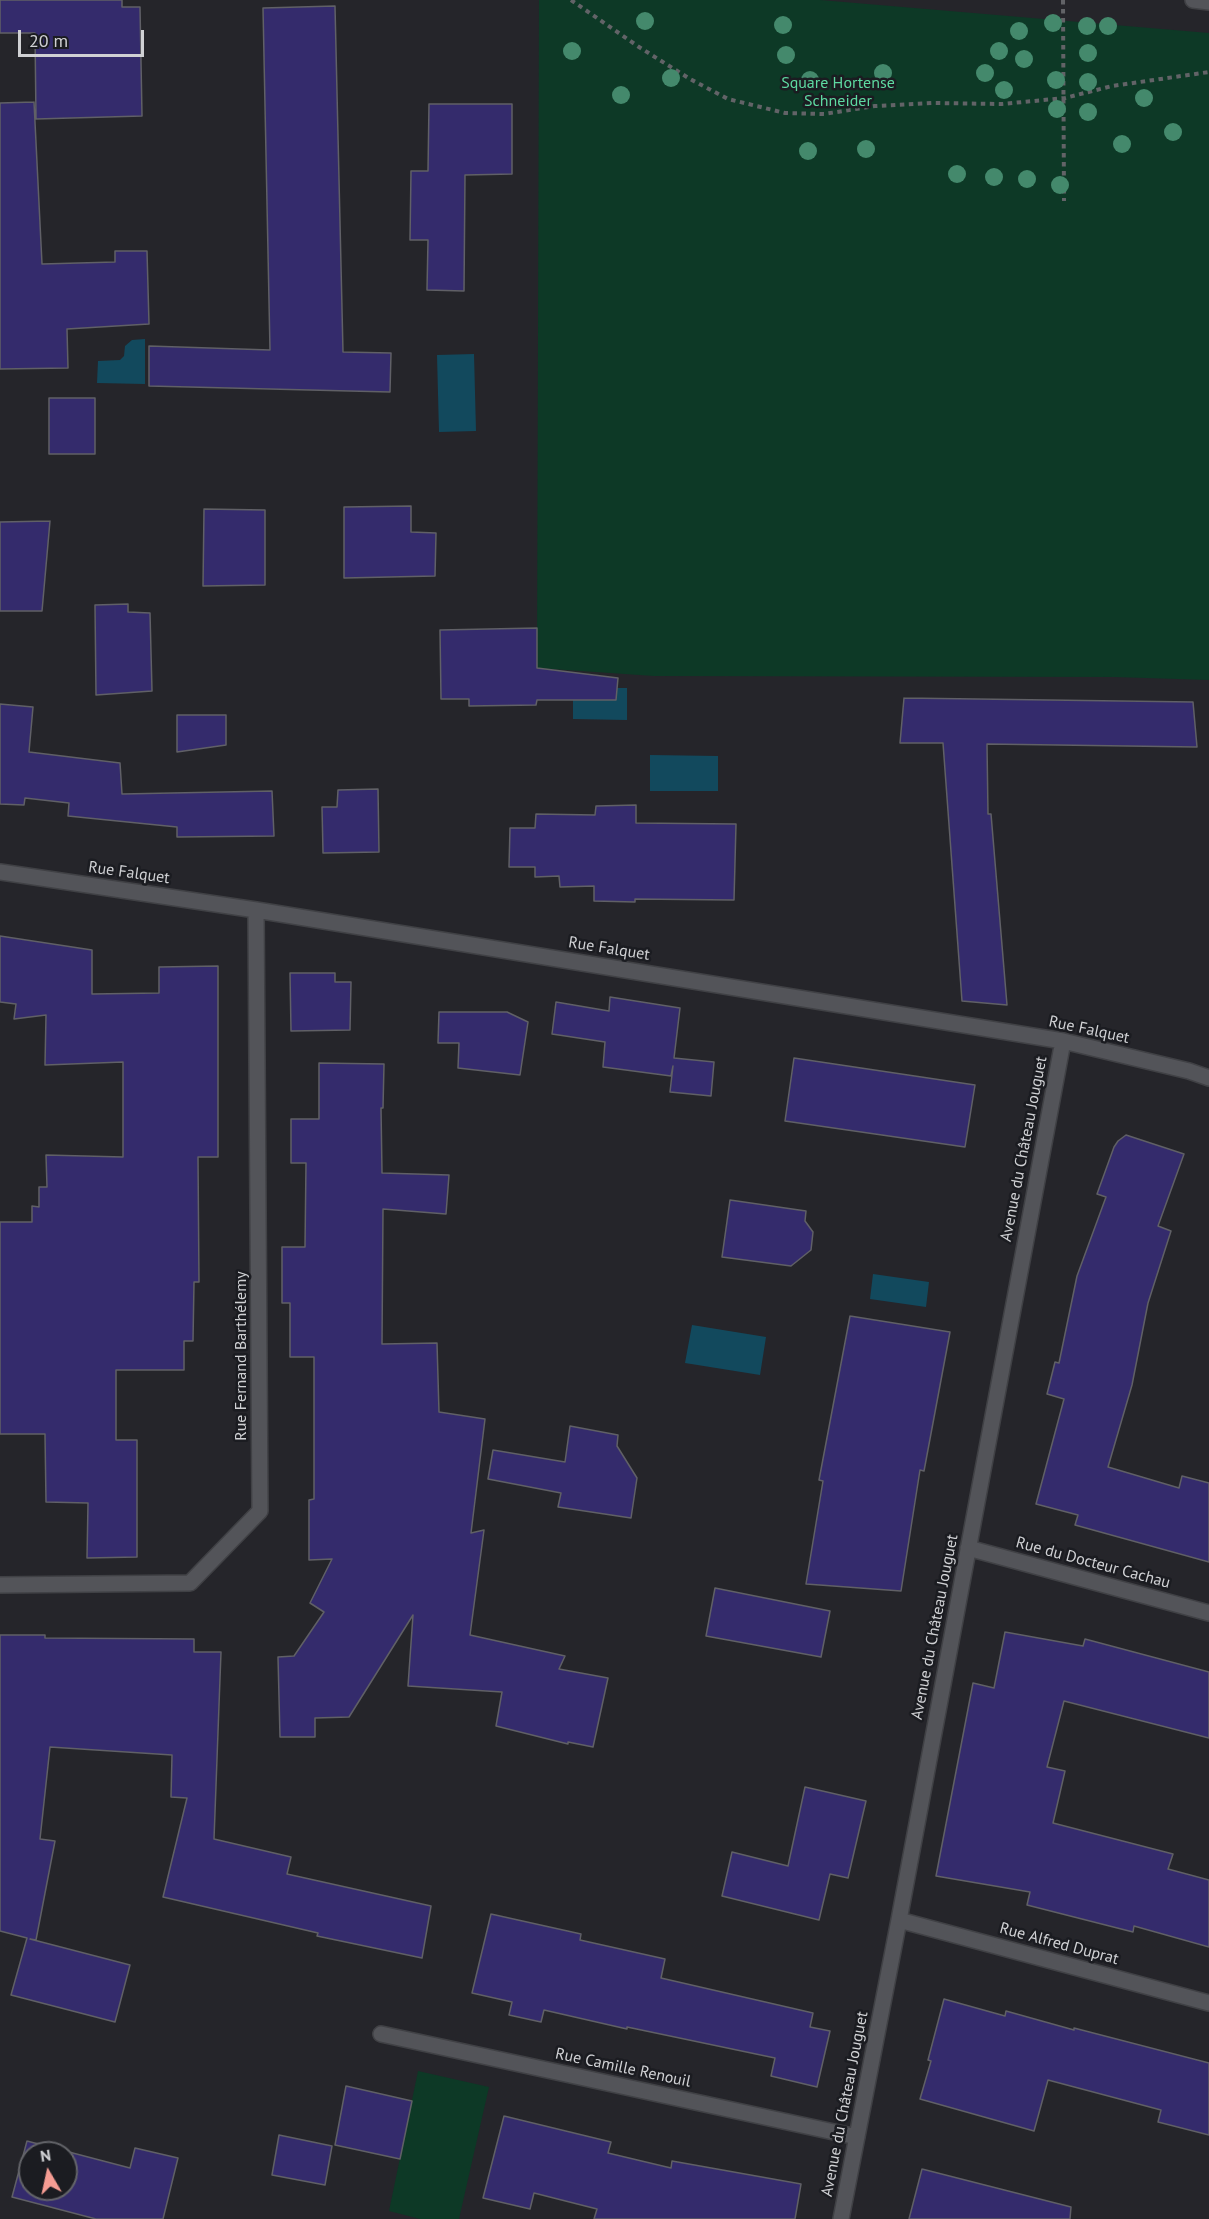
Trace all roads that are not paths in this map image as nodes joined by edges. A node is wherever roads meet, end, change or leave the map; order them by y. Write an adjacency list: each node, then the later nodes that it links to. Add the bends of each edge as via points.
1 (1193, 0): 2 (street)
2 (1209, 2)
3 (0, 872): 4 (street, Rue Falquet)
4 (256, 910): 5 (street, Rue Falquet); 8 (street, Rue Fernand Barthélemy, via 260,1511 190,1583)
5 (1063, 1041): 6 (street, Rue Falquet); 7 (street, Avenue du Château Jouguet)
6 (1209, 1078)
7 (968, 1548): 9 (street, Rue du Docteur Cachau); 10 (street, Avenue du Château Jouguet)
8 (0, 1585)
9 (1209, 1613)
10 (899, 1920): 11 (street, Rue Alfred Duprat); 13 (street, Avenue du Château Jouguet)
11 (1209, 2003)
12 (381, 2034): 13 (street, Rue Camille Renouil)
13 (857, 2137): 14 (street, Avenue du Château Jouguet)
14 (842, 2219)

